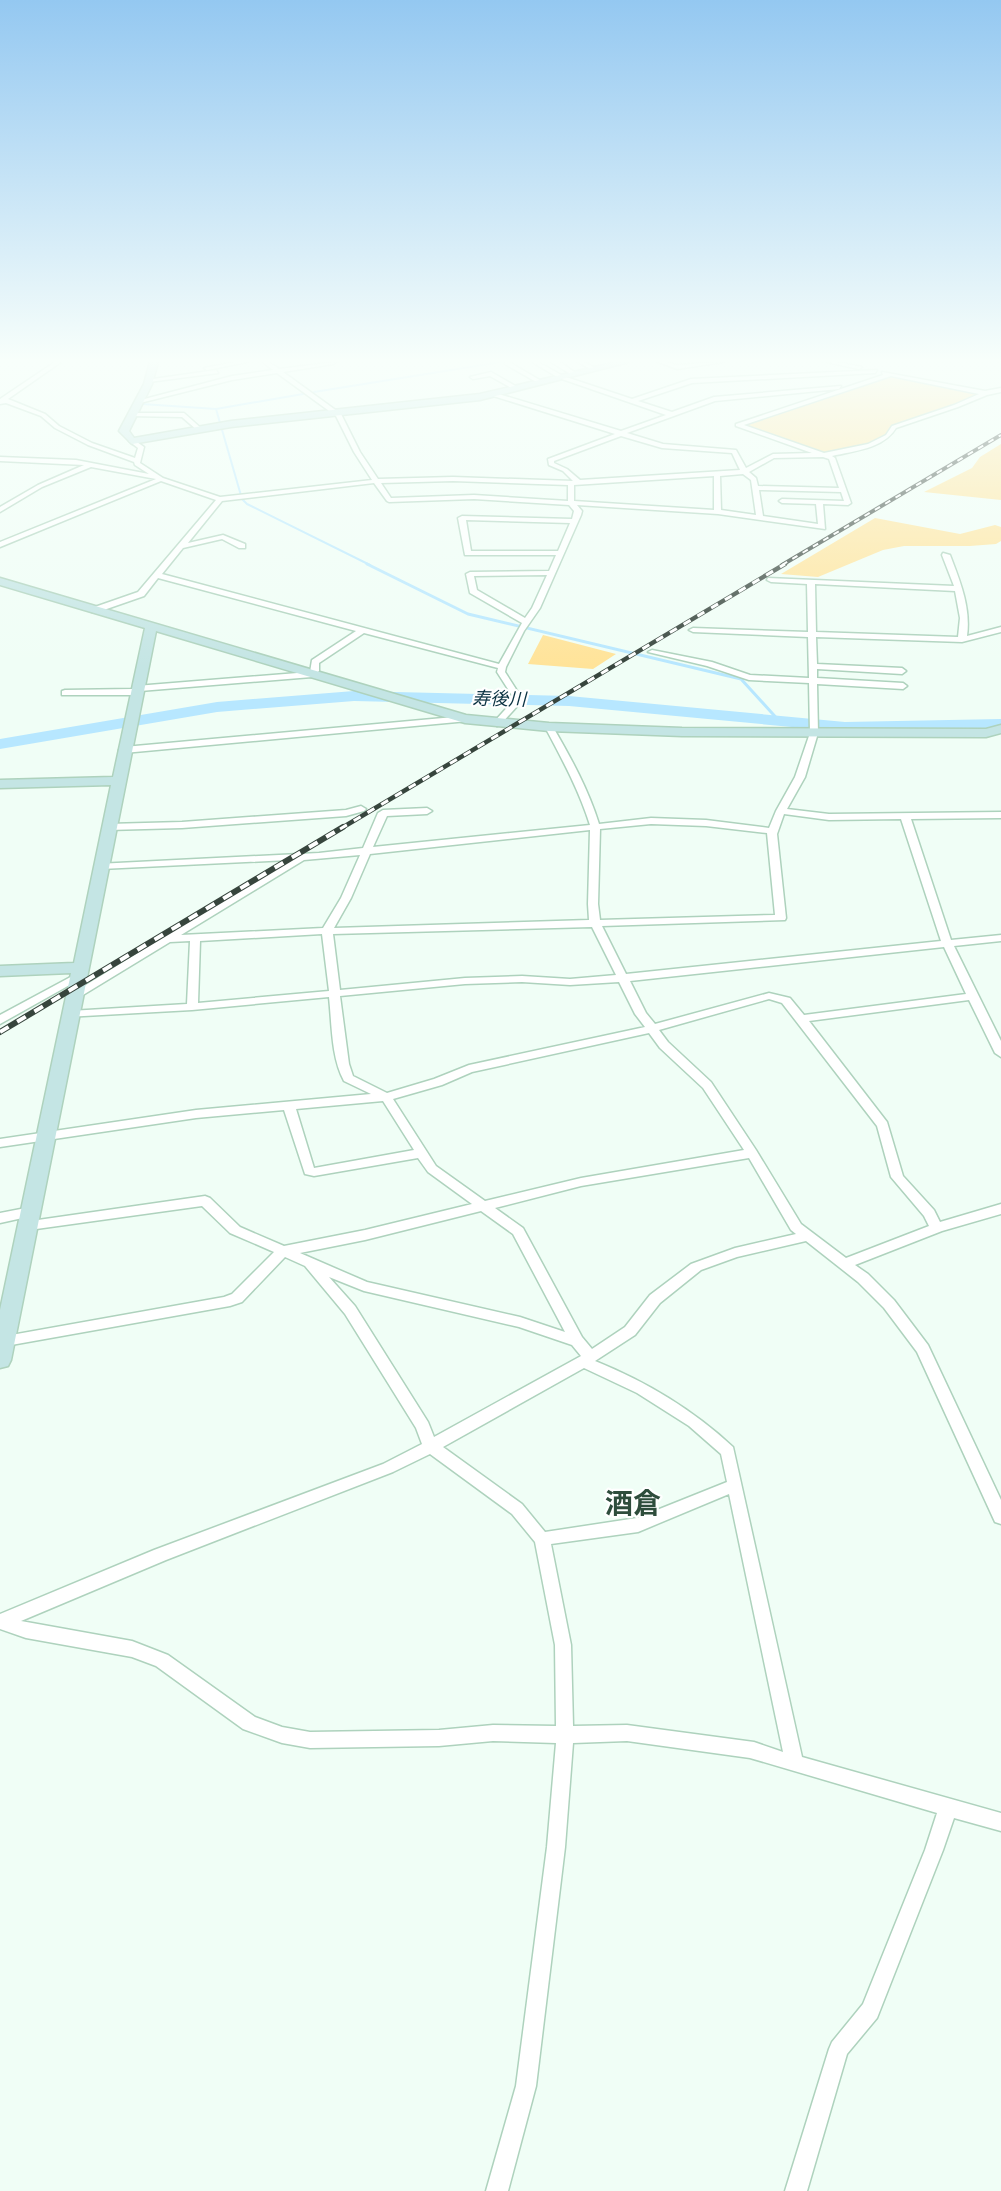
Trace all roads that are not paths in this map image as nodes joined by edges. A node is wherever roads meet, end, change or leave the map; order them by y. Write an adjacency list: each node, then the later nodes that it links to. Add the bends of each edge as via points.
1 (80, 464): 8 (street)
2 (137, 464): 11 (street)
3 (365, 464): 12 (street)
4 (552, 464): 13 (street, via 565,470)
5 (740, 464): 9 (street)
6 (758, 464): 9 (street)
7 (834, 464): 16 (street)
8 (92, 465): 11 (street); 21 (street, via 40,486)
9 (744, 472): 10 (street); 14 (street, via 754,479)
10 (717, 474): 13 (street); 22 (street)
11 (159, 478): 17 (street); 26 (street)
12 (377, 481): 13 (street); 17 (street); 20 (street, via 389,500 474,497)
13 (575, 482): 20 (street)
14 (756, 488): 15 (street); 23 (street)
15 (780, 489): 16 (street); 18 (street)
16 (844, 490): 19 (street, via 848,503)
17 (220, 499): 27 (street)
18 (782, 501): 19 (street); 24 (street)
19 (819, 502): 24 (street, via 822,527)
20 (571, 503): 22 (street); 25 (street, via 578,511)
21 (0, 510)
22 (718, 512): 23 (street)
23 (760, 518): 24 (street)
24 (784, 520)
25 (574, 521): 29 (street, via 462,518); 30 (street)
26 (0, 545)
27 (182, 546): 28 (street, via 224,537); 34 (street)
28 (242, 546)
29 (468, 553): 30 (street); 33 (street)
30 (561, 553): 32 (street)
31 (946, 555): 38 (street)
32 (553, 573): 33 (street); 40 (street)
33 (470, 574): 40 (street, via 473,591)
34 (156, 575): 39 (street, via 141,594); 44 (street)
35 (771, 580): 37 (street)
36 (0, 581): 39 (street)
37 (811, 582): 38 (street); 45 (street)
38 (958, 589): 46 (street, via 964,620)
39 (95, 610): 41 (street)
40 (524, 625): 49 (street)
41 (151, 627): 51 (street); 54 (street)
42 (1001, 629): 46 (street)
43 (693, 630): 45 (street)
44 (361, 631): 49 (street); 51 (street, via 315,662)
45 (812, 634): 46 (street); 48 (street)
46 (962, 640)
47 (652, 652): 52 (street, via 749,677)
48 (812, 666): 50 (street); 52 (street)
49 (502, 667): 57 (street, via 517,700)
50 (902, 671)
51 (312, 674): 54 (street); 56 (street)
52 (813, 681): 53 (street); 59 (street)
53 (903, 686)
54 (136, 690): 55 (street); 61 (street)
55 (65, 693)
56 (465, 719): 57 (street); 61 (street)
57 (497, 723): 58 (street)
58 (549, 727): 59 (street); 69 (street, via 579,783)
59 (814, 727): 60 (street, via 986,733); 66 (street, via 800,777)
60 (1001, 729)
61 (124, 750): 62 (street)
62 (117, 781): 63 (street); 70 (street)
63 (0, 784)
64 (361, 809): 70 (street, via 245,821)
65 (427, 810): 72 (street, via 383,813)
66 (781, 811): 68 (street, via 829,817); 71 (street)
67 (1001, 815): 68 (street)
68 (905, 816): 80 (street)
69 (595, 826): 71 (street, via 651,821); 72 (street); 75 (street)
70 (108, 827): 74 (street)
71 (773, 831): 75 (street, via 781,918)
72 (368, 852): 73 (street); 76 (street)
73 (301, 858): 74 (street); 79 (street)
74 (101, 866): 82 (street)
75 (595, 923): 76 (street); 83 (street)
76 (327, 930): 77 (street); 84 (street)
77 (195, 938): 79 (street); 87 (street)
78 (1001, 938): 80 (street)
79 (170, 939): 85 (street)
80 (947, 943): 83 (street); 86 (street)
81 (0, 971): 82 (street)
82 (79, 972): 85 (street); 90 (street)
83 (624, 978): 84 (street, via 465,981); 91 (street)
84 (335, 994): 87 (street); 93 (street, via 348,1078)
85 (74, 996): 88 (street)
86 (974, 996): 89 (street); 92 (street)
87 (192, 1007): 88 (street)
88 (70, 1015): 95 (street)
89 (800, 1019): 91 (street, via 786,1000 769,996); 103 (street, via 883,1125 897,1177)
90 (0, 1020)
91 (651, 1029): 93 (street, via 469,1069); 98 (street, via 707,1085)
92 (1001, 1053)
93 (386, 1097): 94 (street); 97 (street)
94 (288, 1106): 95 (street); 97 (street, via 309,1171)
95 (47, 1134): 96 (street); 102 (street)
96 (0, 1143)
97 (421, 1153): 99 (street, via 432,1169)
98 (752, 1153): 99 (street, via 581,1182); 104 (street, via 796,1227)
99 (486, 1206): 105 (street); 108 (street, via 518,1231)
100 (1001, 1209): 103 (street)
101 (0, 1218): 102 (street)
102 (30, 1219): 105 (street, via 206,1201 235,1230); 109 (street)
103 (937, 1228): 107 (street)
104 (808, 1236): 107 (street); 110 (street, via 735,1253 696,1267 655,1299 630,1331)
105 (283, 1251): 106 (street); 109 (street, via 237,1298)
106 (310, 1263): 108 (street, via 364,1286 520,1322); 111 (street, via 350,1310 423,1426)
107 (843, 1264): 113 (street, via 889,1304 923,1349)
108 (577, 1341): 110 (street)
109 (1, 1348)
110 (586, 1359): 111 (street); 112 (street, via 660,1397 705,1430 728,1451)
111 (430, 1446): 114 (street, via 517,1509); 115 (street, via 388,1468)
112 (735, 1485): 114 (street, via 638,1525); 117 (street)
113 (1001, 1516)
114 (542, 1539): 116 (street, via 563,1645)
115 (1, 1621): 116 (street, via 26,1631 132,1648 162,1660 249,1723 282,1735 310,1740 493,1733)
116 (565, 1735): 117 (street, via 627,1733 754,1750); 120 (street, via 556,1847 526,2086)
117 (794, 1763): 118 (street)
118 (948, 1808): 119 (street); 121 (street, via 870,2011 839,2049)
119 (1001, 1822)
120 (497, 2191)
121 (796, 2191)

